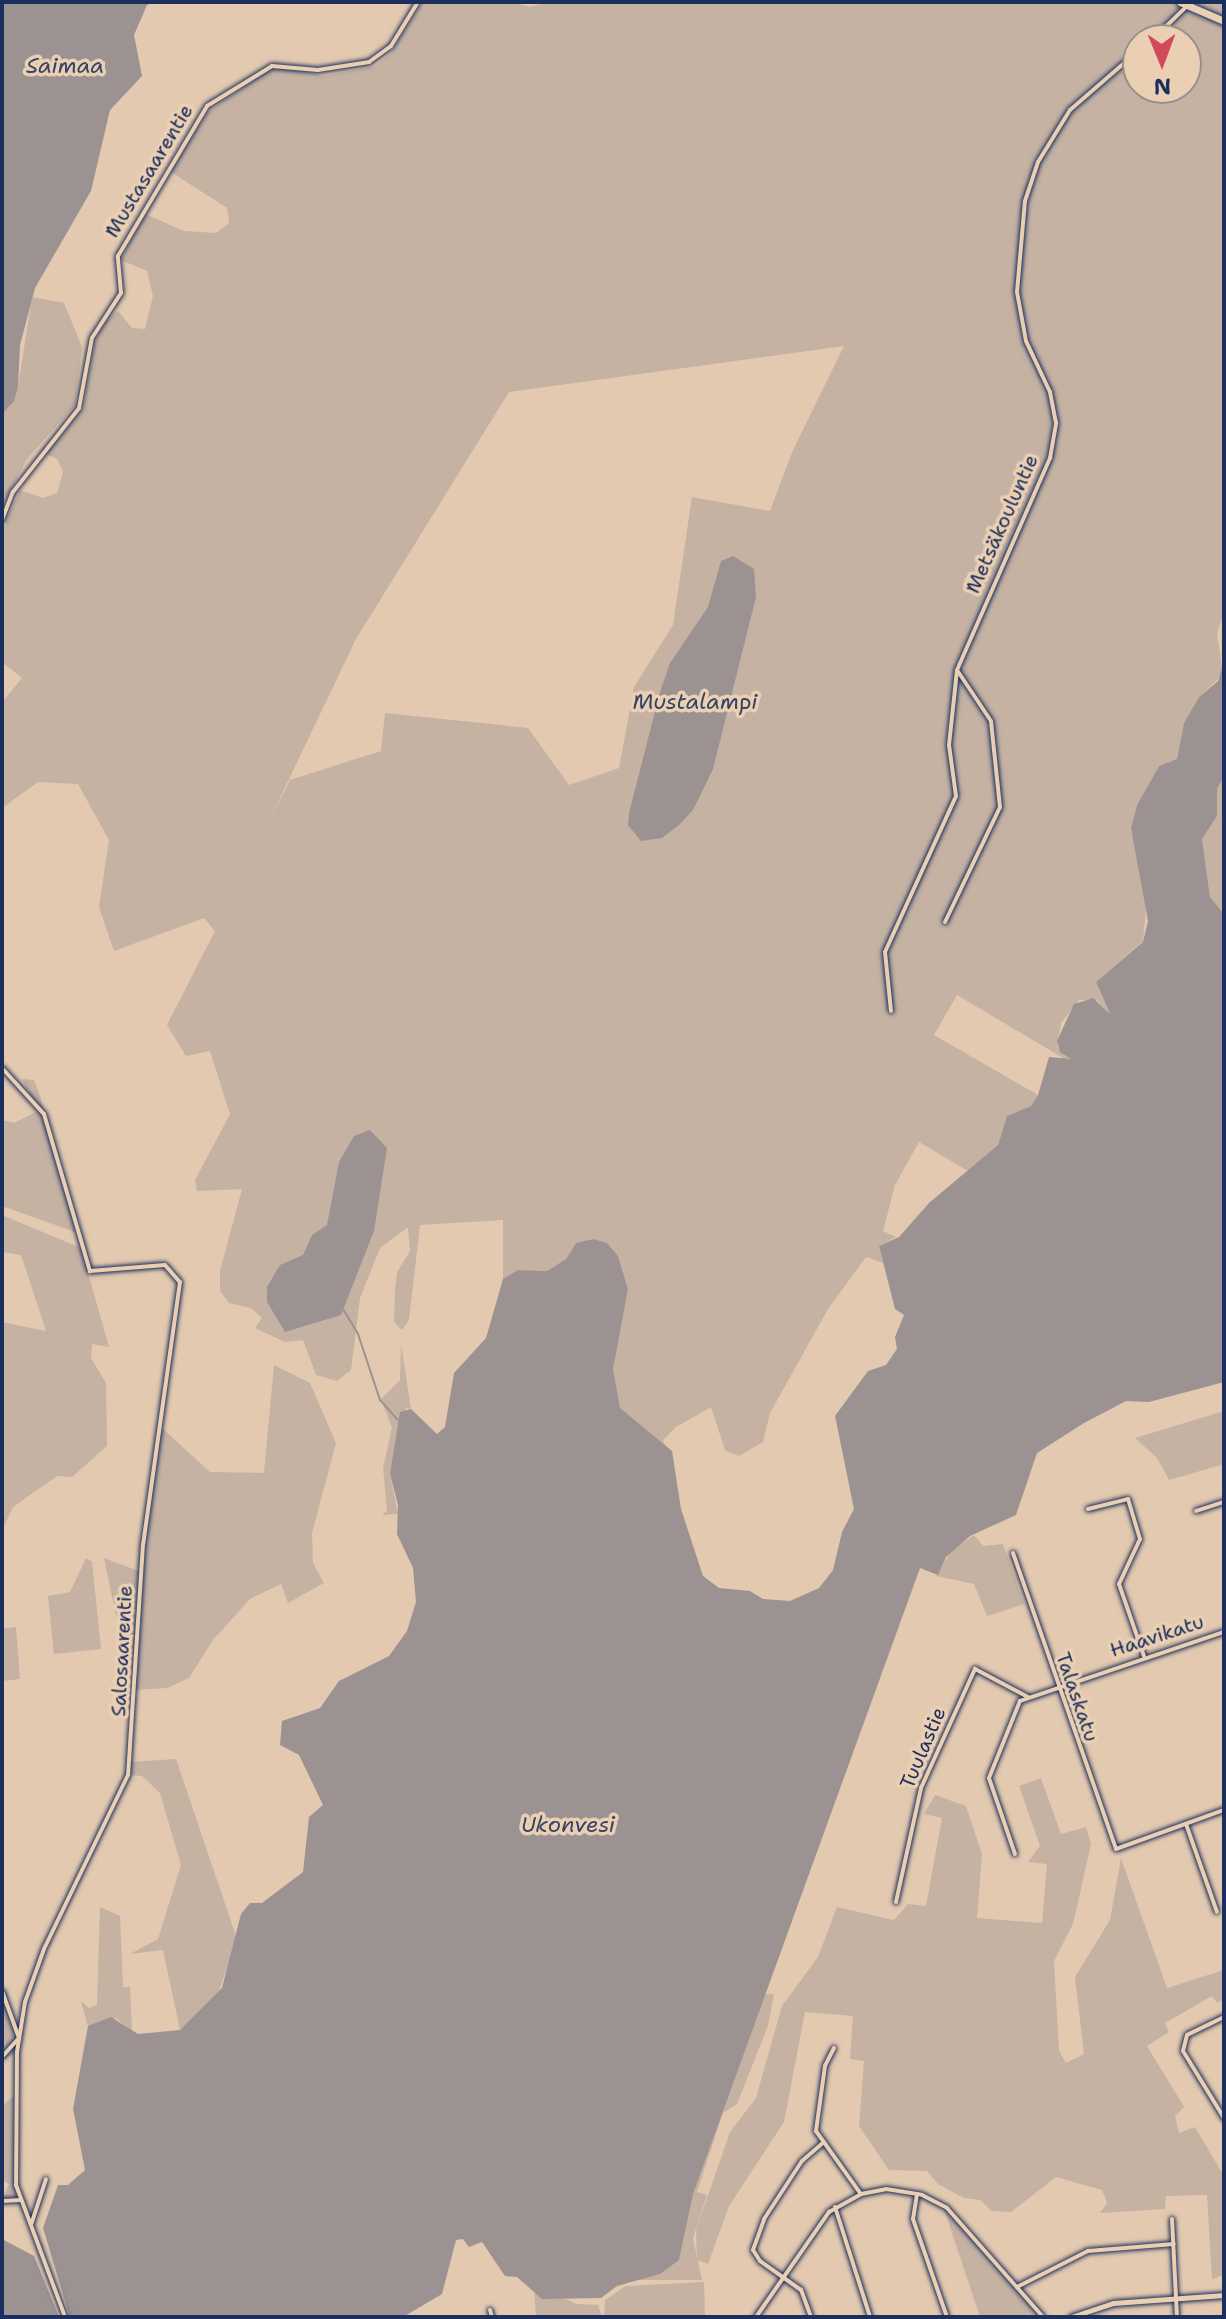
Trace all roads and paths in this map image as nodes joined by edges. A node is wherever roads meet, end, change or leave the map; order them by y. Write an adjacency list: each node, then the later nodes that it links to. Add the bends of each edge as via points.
1 (418, 2): 6 (street, Mustasaarentie, via 391,46 369,62 318,70 272,66 207,106 118,256 121,293 92,338 79,408 13,492)
2 (1184, 4): 3 (main road); 4 (street)
3 (1224, 21)
4 (1166, 24)
5 (1122, 65): 7 (street, Metsäkouluntie, via 1070,110 1038,162 1025,201 1017,292 1026,341 1050,392 1056,423 1050,458)
6 (2, 520)
7 (957, 670): 8 (street, via 991,721 1000,807); 9 (street, Metsäkouluntie, via 950,713 956,796 885,952)
8 (945, 922)
9 (891, 1011)
10 (2, 1068): 26 (street, Salosaarentie, via 44,1114 90,1271 165,1265 180,1282 143,1544 128,1775 44,1949)
11 (1224, 1502): 13 (street)
12 (1088, 1509): 16 (street, via 1128,1499 1140,1539 1119,1584)
13 (1196, 1511)
14 (1013, 1553): 17 (street, Talaskatu)
15 (1224, 1632): 16 (street, Haavikatu)
16 (1144, 1656): 17 (street, Haavikatu)
17 (1056, 1688): 18 (street, Haavikatu); 20 (street, Talaskatu, via 1116,1849)
18 (1028, 1697): 21 (street, via 1020,1701 989,1778); 22 (street, Tuulastie, via 975,1669 921,1788)
19 (1224, 1810): 20 (street)
20 (1186, 1824): 23 (street)
21 (1015, 1854)
22 (896, 1902)
23 (1217, 1912)
24 (2, 1991): 26 (street)
25 (1224, 2017): 29 (street, via 1187,2035 1183,2051)
26 (19, 2038): 28 (street); 34 (street, Salosaarentie, via 16,2185)
27 (834, 2048): 30 (street, via 825,2066 817,2119)
28 (2, 2057)
29 (1224, 2118)
30 (824, 2142): 33 (street); 40 (street, via 802,2161 764,2219 756,2242 755,2257)
31 (46, 2179): 38 (street)
32 (917, 2193): 33 (street, via 886,2189); 41 (street, via 964,2223); 50 (street, via 913,2219)
33 (861, 2194): 36 (street)
34 (21, 2200): 35 (street); 38 (street, Salosaarentie)
35 (2, 2201)
36 (835, 2207): 40 (street); 49 (street)
37 (1172, 2219): 39 (street)
38 (31, 2227): 45 (street, Salosaarentie)
39 (1174, 2244): 41 (street, via 1088,2251 1051,2265); 43 (street)
40 (781, 2275): 47 (street); 48 (street, via 804,2294)
41 (1017, 2287): 51 (street)
42 (1224, 2295): 43 (street)
43 (1176, 2299): 52 (street, via 1113,2303); 53 (street)
44 (490, 2310): 46 (street)
45 (65, 2317)
46 (492, 2317)
47 (756, 2317)
48 (811, 2317)
49 (870, 2317)
50 (947, 2317)
51 (1043, 2317)
52 (1071, 2317)
53 (1177, 2317)

